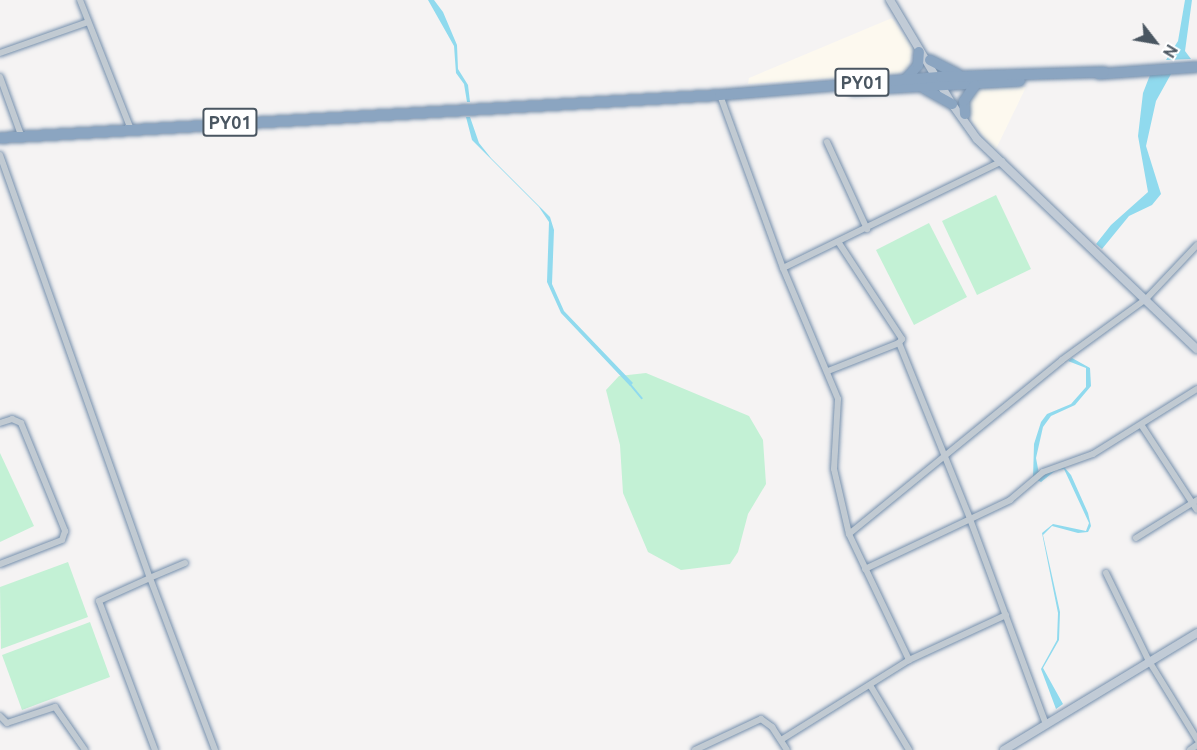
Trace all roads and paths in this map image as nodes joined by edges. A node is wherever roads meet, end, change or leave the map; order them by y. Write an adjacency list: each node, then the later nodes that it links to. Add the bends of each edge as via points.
1 (80, 0): 3 (street)
2 (892, 4): 4 (main road); 6 (main road)
3 (88, 22): 5 (street); 19 (street)
4 (919, 52): 11 (highway, via 918,65); 12 (main road)
5 (0, 53)
6 (930, 60): 9 (highway); 12 (main road)
7 (1194, 69): 8 (highway, PY01)
8 (1104, 72): 9 (highway, PY01); 13 (highway, PY01)
9 (961, 76): 12 (highway, PY01)
10 (0, 77): 20 (street)
11 (905, 80): 12 (highway, PY01); 15 (highway, PY01)
12 (942, 82): 13 (highway, PY01); 14 (highway, PY01); 17 (main road); 18 (main road)
13 (975, 84): 18 (highway, via 964,101)
14 (919, 88): 15 (highway, PY01); 17 (highway, via 937,93)
15 (787, 90): 16 (highway, PY01)
16 (720, 94): 19 (highway, PY01); 29 (street)
17 (952, 104): 23 (main road)
18 (965, 114): 23 (main road)
19 (130, 127): 20 (highway, PY01)
20 (21, 135): 21 (highway, PY01)
21 (0, 138)
22 (826, 142): 26 (street)
23 (985, 145): 25 (main road)
24 (0, 155): 47 (street)
25 (1002, 161): 26 (street); 30 (main road)
26 (867, 229): 27 (street)
27 (839, 243): 29 (street); 31 (street, via 902,339)
28 (1197, 245): 30 (street)
29 (783, 268): 33 (street)
30 (1146, 299): 32 (main road); 37 (street, via 1062,360)
31 (899, 343): 33 (street); 37 (street)
32 (1197, 349)
33 (828, 371): 41 (street, via 838,399 834,469)
34 (1197, 389): 36 (street)
35 (0, 423): 44 (street, via 12,419 21,423 66,531 62,540)
36 (1142, 426): 38 (street); 40 (street, via 1093,454 1043,472 1010,500)
37 (946, 457): 40 (street); 41 (street)
38 (1195, 501): 39 (street); 42 (street)
39 (1197, 510)
40 (970, 519): 45 (street); 48 (street)
41 (849, 534): 45 (street)
42 (1136, 538)
43 (185, 563): 47 (street)
44 (0, 564)
45 (865, 569): 50 (street)
46 (1106, 573): 51 (street)
47 (150, 578): 59 (street, via 99,601); 60 (street)
48 (1006, 615): 50 (street); 54 (street)
49 (1197, 633): 51 (main road)
50 (909, 660): 52 (street)
51 (1149, 661): 54 (main road); 55 (street)
52 (870, 684): 56 (street); 63 (street)
53 (0, 716): 58 (street, via 7,723 55,707)
54 (1050, 722): 64 (main road)
55 (1197, 739)
56 (781, 740): 61 (street, via 768,721 761,719); 62 (street)
57 (1197, 745): 65 (street)
58 (85, 750)
59 (155, 750)
60 (215, 750)
61 (695, 750)
62 (787, 750)
63 (909, 750)
64 (1005, 750)
65 (1190, 750)

